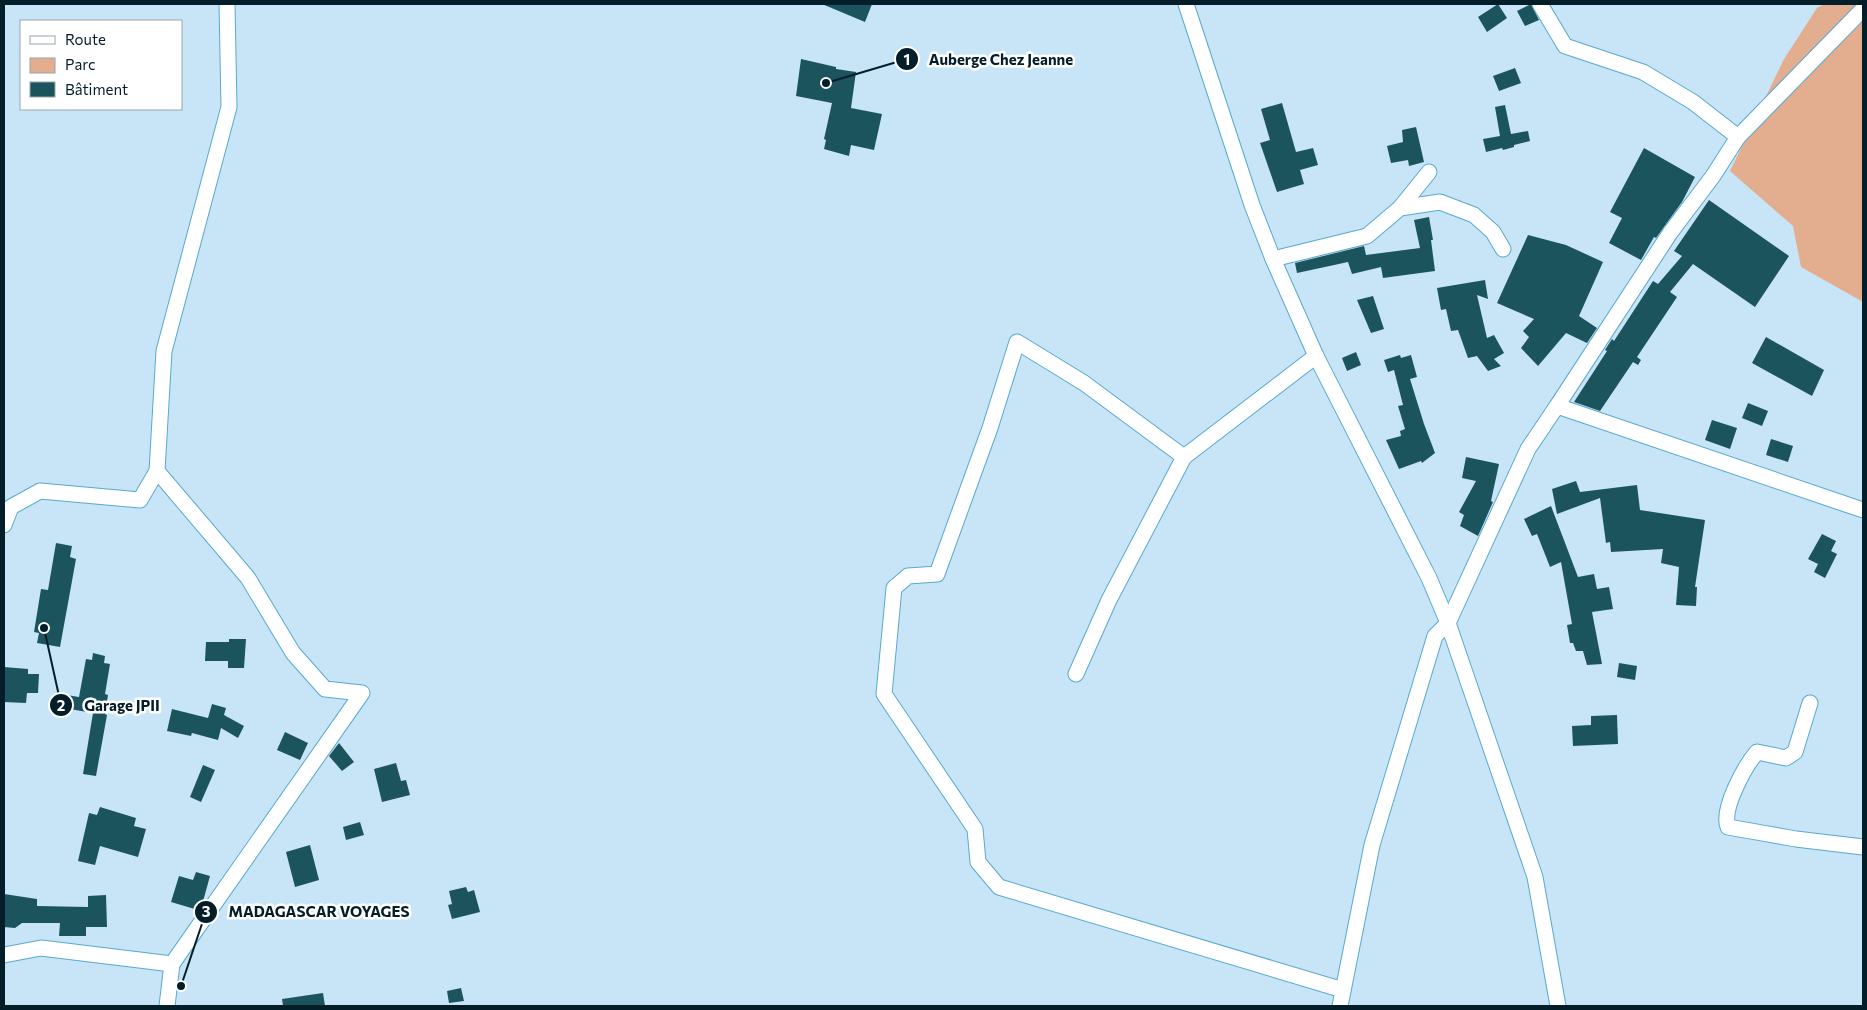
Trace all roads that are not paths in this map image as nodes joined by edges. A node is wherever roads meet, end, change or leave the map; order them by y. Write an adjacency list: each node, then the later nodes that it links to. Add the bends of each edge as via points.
1 (227, 4): 13 (street, via 229,107 164,351)
2 (1186, 4): 9 (street)
3 (1541, 4): 5 (street, via 1565,46 1643,72 1693,102)
4 (1863, 9): 5 (street)
5 (1738, 137): 11 (street, via 1670,233)
6 (1429, 172): 7 (street)
7 (1400, 208): 8 (street, via 1440,202 1474,215 1493,232); 9 (street, via 1367,236)
8 (1503, 248)
9 (1273, 259): 10 (street)
10 (1316, 356): 12 (street); 16 (street, via 1429,578)
11 (1557, 406): 14 (street); 16 (street, via 1528,449)
12 (1184, 457): 17 (street, via 1109,600); 22 (street, via 1084,383 1017,342 990,428 937,574 908,576 894,588 884,694 975,829 978,862 999,887)
13 (157, 471): 15 (street, via 140,500 40,491 11,507); 21 (street, via 248,578 293,653 325,689 362,693)
14 (1863, 510)
15 (4, 525)
16 (1448, 623): 22 (street, via 1435,636 1372,845); 25 (street, via 1535,877)
17 (1076, 674)
18 (1810, 703): 19 (street, via 1794,752 1786,758 1757,752 1750,761 1730,800 1728,827)
19 (1863, 847)
20 (4, 955): 21 (street, via 41,948)
21 (172, 964): 23 (street)
22 (1343, 990): 24 (street)
23 (167, 1006)
24 (1340, 1006)
25 (1558, 1006)

